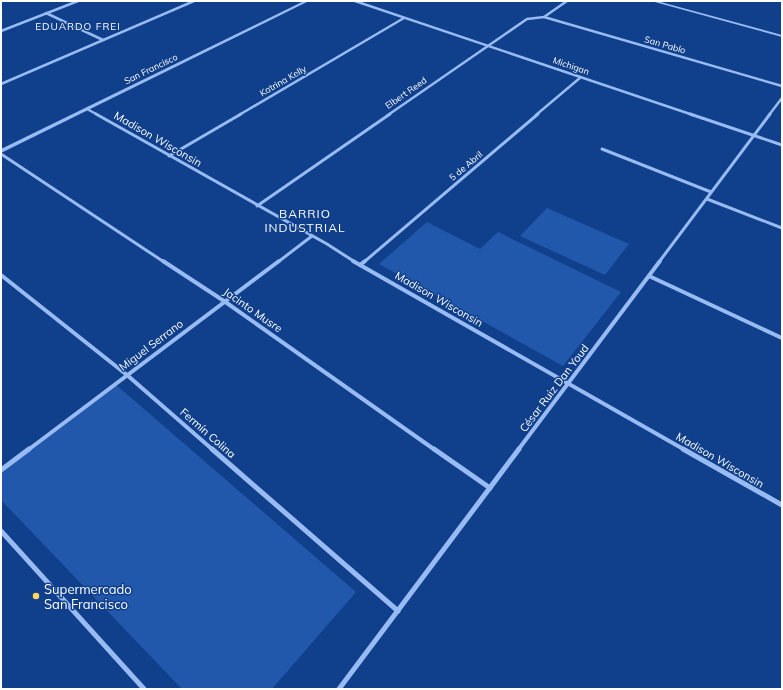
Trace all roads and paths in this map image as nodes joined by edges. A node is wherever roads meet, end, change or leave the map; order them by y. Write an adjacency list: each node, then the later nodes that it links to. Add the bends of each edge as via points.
1 (78, 1): 7 (street)
2 (194, 1): 12 (street)
3 (307, 1): 18 (street, San Francisco)
4 (355, 1): 9 (street, Michigan)
5 (567, 1): 8 (street, Elbert Reed)
6 (653, 1): 11 (street)
7 (46, 13): 10 (street); 12 (street)
8 (544, 17): 13 (street, Elbert Reed, via 526,19); 16 (street, San Pablo)
9 (404, 18): 13 (street, Michigan); 23 (street, Katrina Kelly)
10 (1, 30)
11 (782, 36)
12 (103, 40): 15 (street)
13 (487, 46): 14 (street, Michigan); 26 (street, Elbert Reed)
14 (581, 77): 19 (street, Michigan); 29 (street, 5 de Abril)
15 (1, 84)
16 (782, 86)
17 (782, 98): 19 (street, César Ruiz Dan Youd)
18 (87, 109): 22 (street, San Francisco); 23 (street, Madison Wisconsin)
19 (754, 136): 20 (street, Michigan); 24 (street, César Ruiz Dan Youd)
20 (782, 145)
21 (602, 149): 24 (street)
22 (1, 153): 32 (street, Jacinto Musre)
23 (169, 156): 26 (street, Madison Wisconsin)
24 (711, 192): 25 (street, César Ruiz Dan Youd)
25 (706, 199): 27 (street); 31 (street, César Ruiz Dan Youd)
26 (257, 206): 28 (street, Madison Wisconsin)
27 (782, 228)
28 (312, 236): 29 (street, Madison Wisconsin); 32 (street, Miguel Serrano)
29 (360, 265): 35 (street, Madison Wisconsin)
30 (1, 275): 34 (street, Fermín Colina)
31 (649, 276): 33 (street); 35 (street, César Ruiz Dan Youd)
32 (224, 301): 34 (street, Miguel Serrano); 37 (street, Jacinto Musre)
33 (782, 338)
34 (127, 375): 36 (street, Miguel Serrano); 40 (street, Fermín Colina)
35 (568, 384): 37 (street, César Ruiz Dan Youd); 38 (street, Madison Wisconsin)
36 (1, 470)
37 (490, 488): 40 (street, César Ruiz Dan Youd)
38 (782, 505)
39 (1, 531): 41 (street)
40 (398, 611): 42 (street, César Ruiz Dan Youd)
41 (144, 689)
42 (339, 689)

